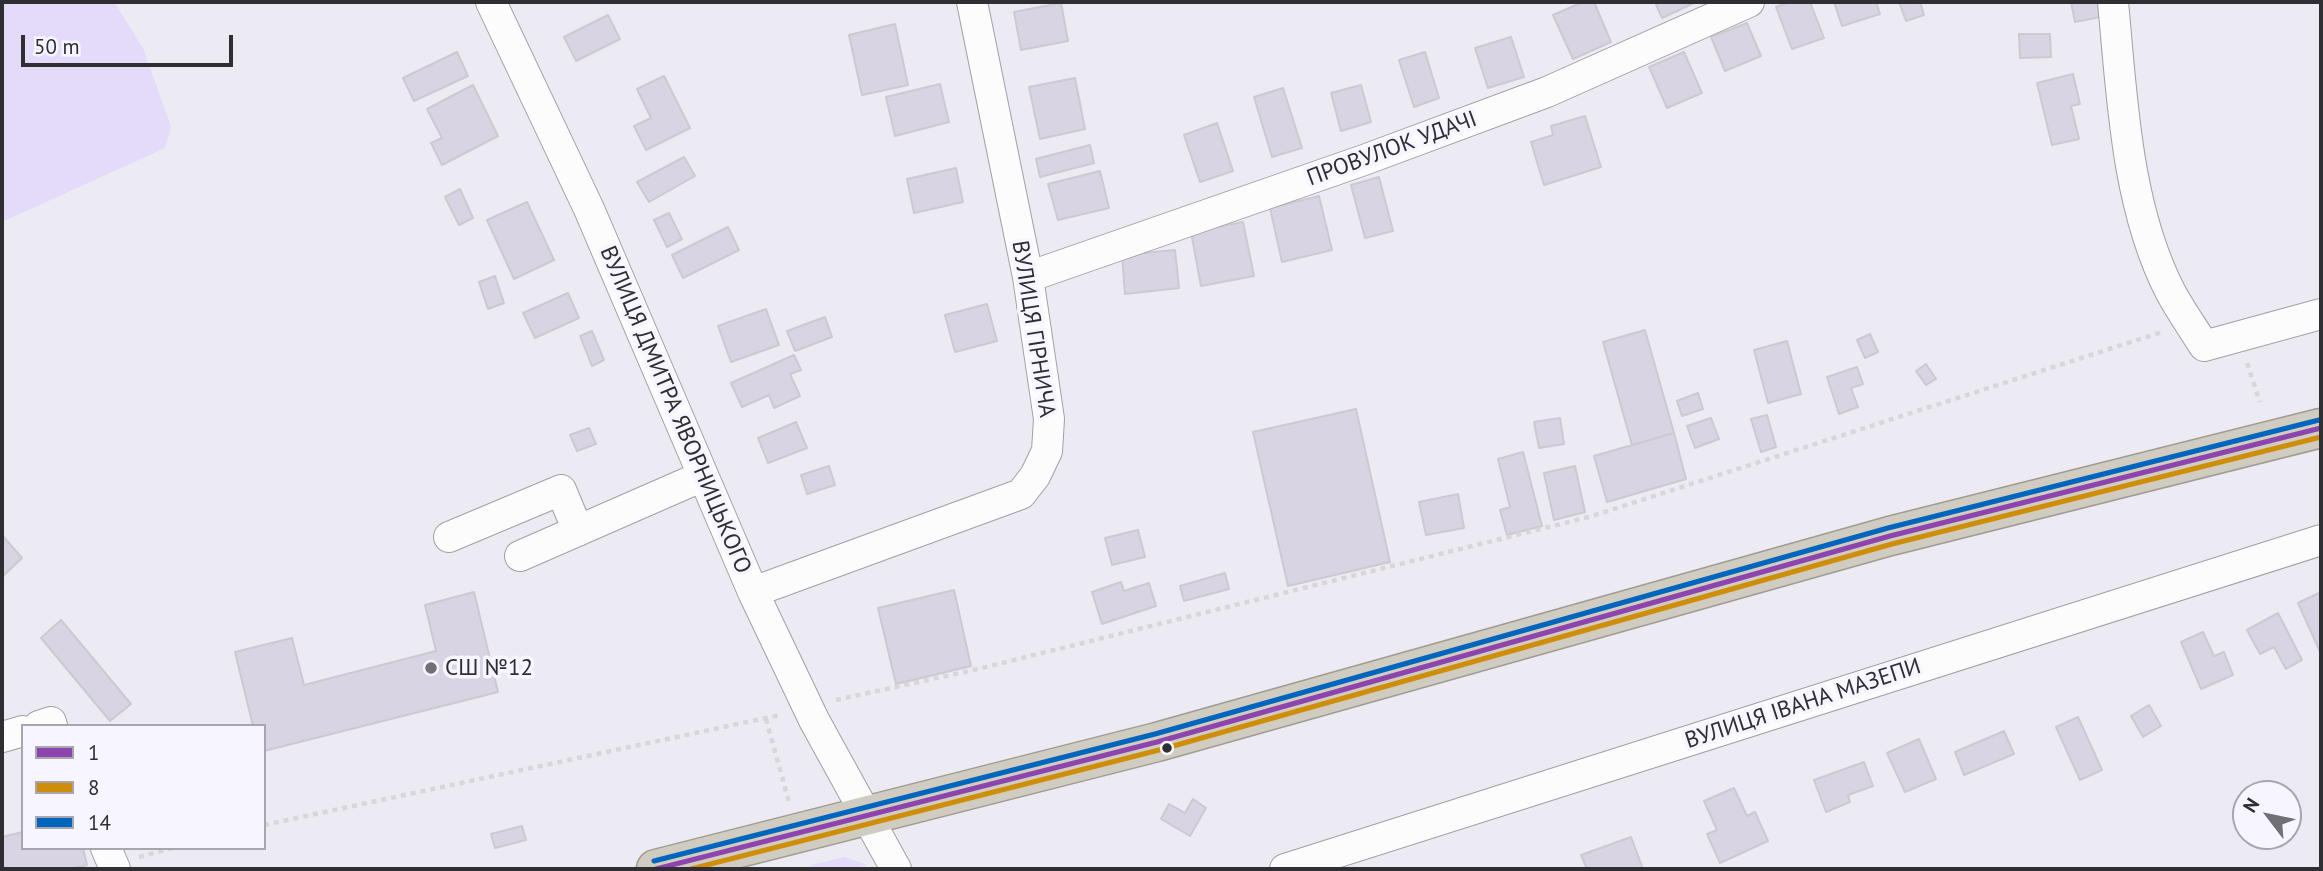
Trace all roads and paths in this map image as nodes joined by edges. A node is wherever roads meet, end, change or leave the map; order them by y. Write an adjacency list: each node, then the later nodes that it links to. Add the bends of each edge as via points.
1 (491, 2): 9 (street, ВУЛИЦЯ ДМИТРА ЯВОРНИЦЬКОГО, via 589,209)
2 (972, 2): 5 (street, ВУЛИЦЯ ГІРНИЧА)
3 (1749, 2): 5 (street, ПРОВУЛОК УДАЧІ, via 1547,92)
4 (2113, 2): 7 (street, via 2127,148 2169,290)
5 (1028, 277): 14 (street, ВУЛИЦЯ ГІРНИЧА, via 1049,419 1047,451 1021,494)
6 (2321, 314): 7 (street, via 2204,346)
7 (2191, 324): 15 (path, via 1588,517)
8 (2321, 428): 20 (highway, via 1890,536 1157,742)
9 (704, 476): 10 (street); 14 (street, ВУЛИЦЯ ДМИТРА ЯВОРНИЦЬКОГО)
10 (578, 531): 11 (street, via 561,490); 13 (street)
11 (449, 537)
12 (2321, 540): 26 (street, ВУЛИЦЯ ІВАНА МАЗЕПИ)
13 (520, 556)
14 (753, 592): 15 (street, ВУЛИЦЯ ДМИТРА ЯВОРНИЦЬКОГО)
15 (808, 708): 16 (path); 20 (street, ВУЛИЦЯ ДМИТРА ЯВОРНИЦЬКОГО)
16 (766, 719): 19 (path); 21 (path)
17 (21, 732): 18 (street)
18 (2, 737)
19 (790, 803)
20 (867, 815): 24 (highway); 25 (street, ВУЛИЦЯ ДМИТРА ЯВОРНИЦЬКОГО)
21 (266, 825)
22 (107, 850): 23 (street)
23 (114, 869)
24 (656, 869)
25 (896, 869)
26 (1285, 869)

